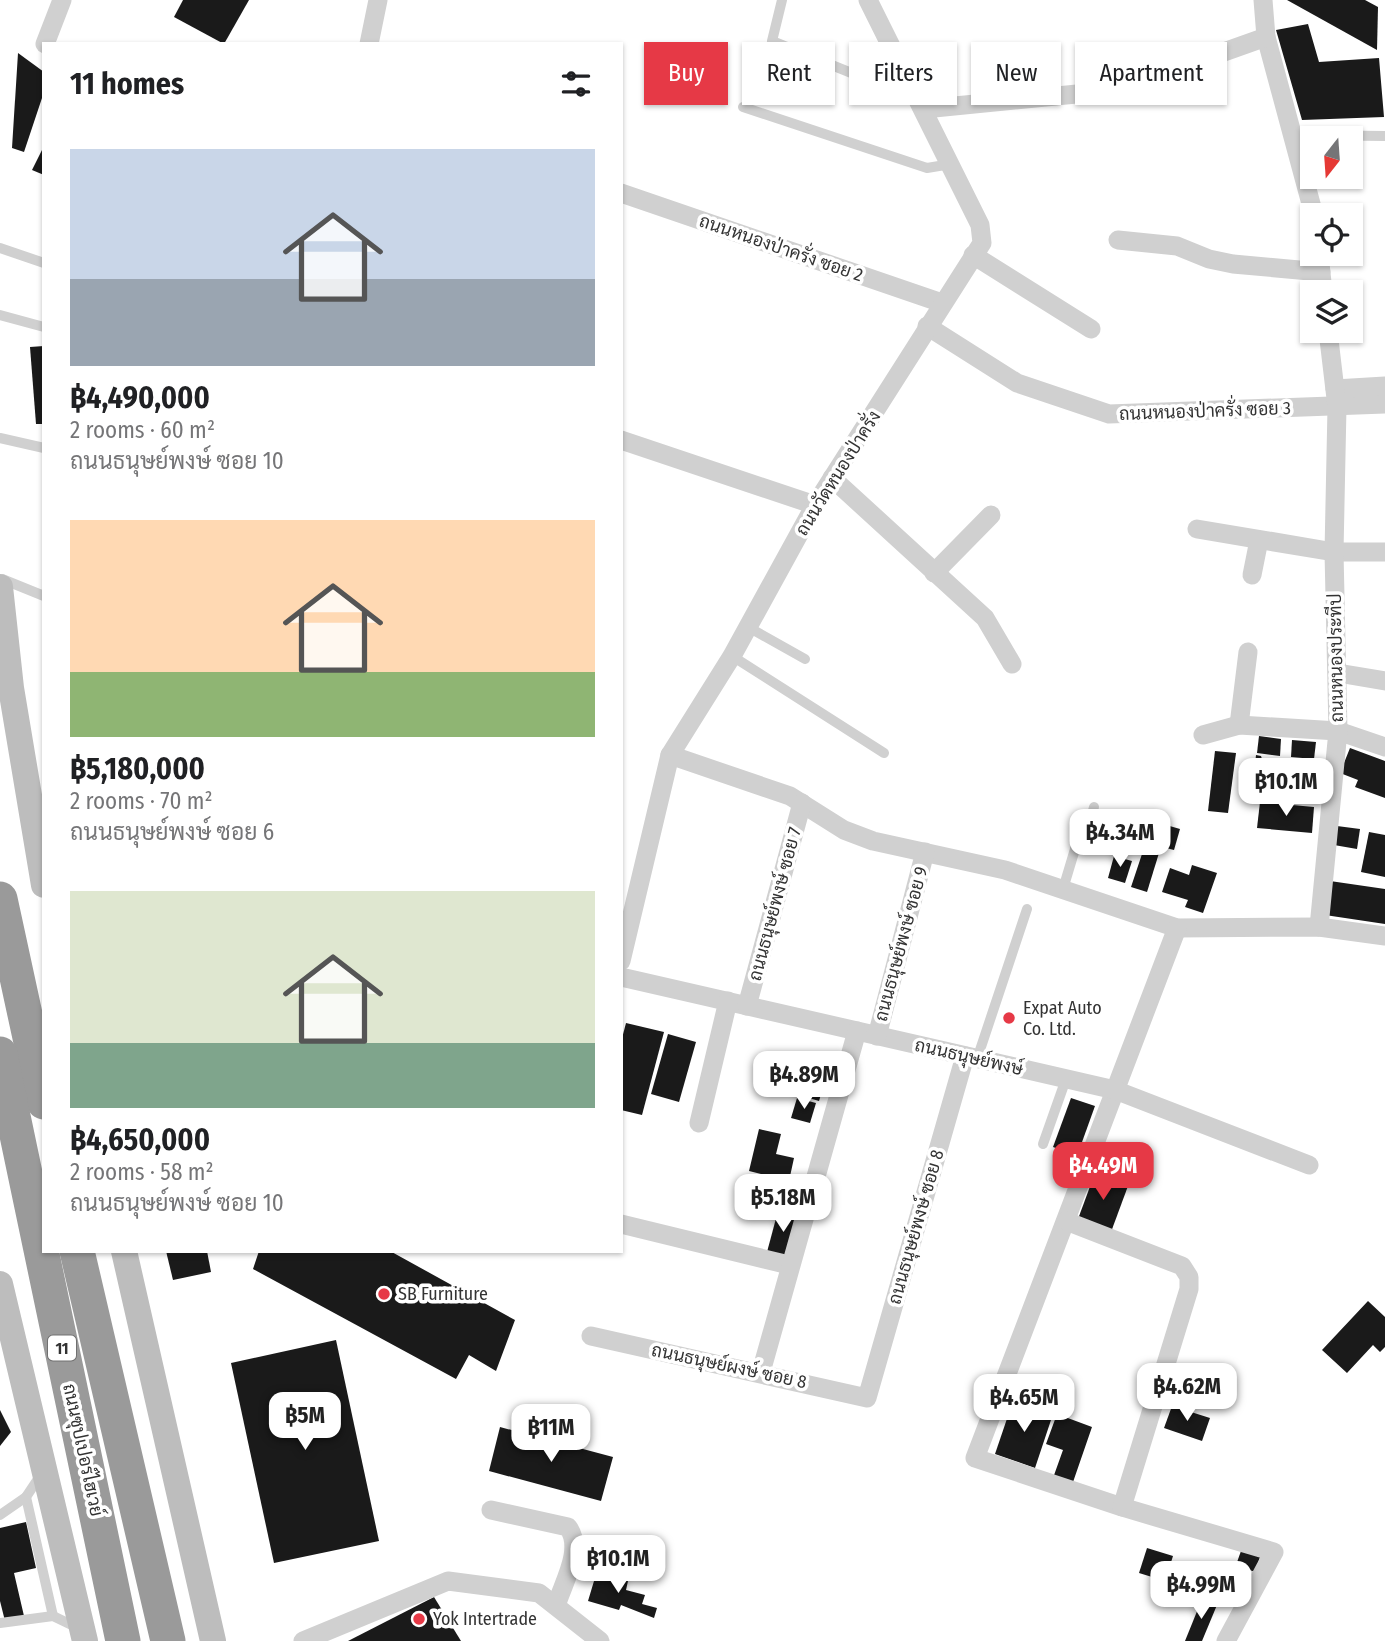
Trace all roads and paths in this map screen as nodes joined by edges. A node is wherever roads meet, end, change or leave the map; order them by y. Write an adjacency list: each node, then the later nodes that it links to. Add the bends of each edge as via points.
1 (62, 0): 7 (street)
2 (378, 0): 8 (street)
3 (782, 0): 10 (lane, via 772,41)
4 (1263, 0): 6 (street)
5 (872, 2): 9 (street, ถนนวัดหนองป่าครั่ง)
6 (1266, 37): 11 (street, via 1117,90); 14 (street)
7 (46, 42)
8 (369, 42)
9 (891, 42)
10 (849, 74)
11 (957, 102)
12 (922, 105): 16 (street, ถนนวัดหนองป่าครั่ง)
13 (743, 107): 16 (lane, via 927,168)
14 (1294, 135): 15 (lane); 18 (street)
15 (1385, 136)
16 (951, 164): 21 (street, ถนนวัดหนองป่าครั่ง, via 979,225 982,243)
17 (623, 194): 24 (street, ถนนหนองป่าครั่ง ซอย 2)
18 (1311, 203)
19 (1118, 240): 23 (street, via 1177,246 1233,264)
20 (0, 248): 22 (lane)
21 (973, 255): 24 (street, ถนนวัดหนองป่าครั่ง); 28 (street)
22 (42, 262)
23 (1300, 263)
24 (942, 303): 27 (street, ถนนวัดหนองป่าครั่ง)
25 (0, 315): 26 (lane)
26 (42, 326)
27 (927, 327): 31 (street, ถนนหนองป่าครั่ง ซอย 3, via 1017,383 1109,414); 36 (street, ถนนวัดหนองป่าครั่ง)
28 (1091, 329)
29 (1329, 343): 31 (street, ถนนหนองประทีป)
30 (1385, 386): 31 (street)
31 (1336, 398): 32 (street); 41 (street, ถนนหนองประทีป)
32 (1385, 404)
33 (0, 438): 35 (lane)
34 (623, 441): 37 (street)
35 (42, 448)
36 (832, 478): 37 (street, ถนนวัดหนองป่าครั่ง); 43 (street)
37 (815, 505): 48 (street, ถนนวัดหนองป่าครั่ง)
38 (991, 515): 43 (street)
39 (1197, 529): 40 (street)
40 (1259, 540): 41 (street); 44 (street)
41 (1334, 552): 42 (street); 53 (street, ถนนหนองประทีป)
42 (1385, 552)
43 (934, 573): 52 (street, via 985,618)
44 (1252, 575)
45 (0, 578): 47 (lane)
46 (0, 587): 63 (main road, via 10,688)
47 (42, 595)
48 (748, 627): 50 (street, ถนนวัดหนองป่าครั่ง); 51 (lane)
49 (1248, 652): 55 (street)
50 (732, 656): 58 (street, ถนนวัดหนองป่าครั่ง); 60 (lane)
51 (805, 659)
52 (1012, 664)
53 (1338, 673): 54 (street); 56 (street, ถนนหนองประทีป)
54 (1385, 681)
55 (1239, 725): 56 (street); 57 (street)
56 (1338, 731): 59 (street); 69 (street, ถนนหนองประทีป)
57 (1203, 735)
58 (675, 747): 61 (street); 72 (street, ถนนวัดหนองป่าครั่ง)
59 (1385, 747)
60 (884, 753)
61 (802, 803): 64 (street, via 844,830); 75 (street, ถนนธนุษย์พงษ์ ซอย 7)
62 (1094, 807): 66 (lane, via 1086,836 1078,839)
63 (39, 844): 65 (main road)
64 (925, 852): 66 (street, via 1005,870); 77 (street, ถนนธนุษย์พงษ์ ซอย 9)
65 (42, 869)
66 (1063, 890): 70 (street)
67 (0, 899): 82 (highway)
68 (1027, 909): 79 (lane)
69 (1319, 927): 70 (street); 71 (street)
70 (1177, 928): 81 (street)
71 (1385, 936)
72 (623, 953)
73 (623, 977): 74 (street, ถนนธนุษย์พงษ์)
74 (728, 1001): 75 (street, ถนนธนุษย์พงษ์); 83 (street)
75 (747, 1006): 76 (street, ถนนธนุษย์พงษ์)
76 (857, 1031): 77 (street, ถนนธนุษย์พงษ์); 90 (street)
77 (877, 1036): 79 (street, ถนนธนุษย์พงษ์)
78 (0, 1054): 105 (highway, ถนนซุปเปอร์ไฮเวย์ / 11)
79 (971, 1057): 80 (street, ถนนธนุษย์พงษ์); 95 (street, ถนนธนุษย์พงษ์ ซอย 8)
80 (1066, 1079): 81 (street, ถนนธนุษย์พงษ์); 84 (lane)
81 (1115, 1090): 85 (street, ถนนธนุษย์พงษ์); 86 (street)
82 (42, 1093)
83 (699, 1123)
84 (1043, 1144)
85 (1309, 1165)
86 (1066, 1221): 98 (street, via 1182,1266 1189,1277); 98 (street, via 975,1458)
87 (623, 1224): 90 (street)
88 (77, 1253): 106 (highway, 11)
89 (124, 1253): 107 (main road)
90 (789, 1265): 94 (street)
91 (0, 1284): 93 (main road)
92 (591, 1336): 94 (street, ถนนธนุษย์ผงษ์ ซอย 8)
93 (8, 1350): 96 (main road)
94 (761, 1371): 95 (street, ถนนธนุษย์ผงษ์ ซอย 8)
95 (867, 1398)
96 (44, 1469): 97 (lane); 104 (main road)
97 (26, 1497): 100 (lane); 102 (lane)
98 (1122, 1507): 110 (street, via 1274,1552)
99 (491, 1510): 101 (street, via 568,1527 574,1535 575,1548)
100 (0, 1515)
101 (556, 1606): 108 (street, via 539,1593 448,1581); 109 (street)
102 (53, 1616): 103 (lane); 104 (lane, via 73,1625)
103 (0, 1623)
104 (84, 1637)
105 (123, 1641)
106 (168, 1641)
107 (213, 1641)
108 (303, 1641)
109 (600, 1641)
110 (1226, 1641)

